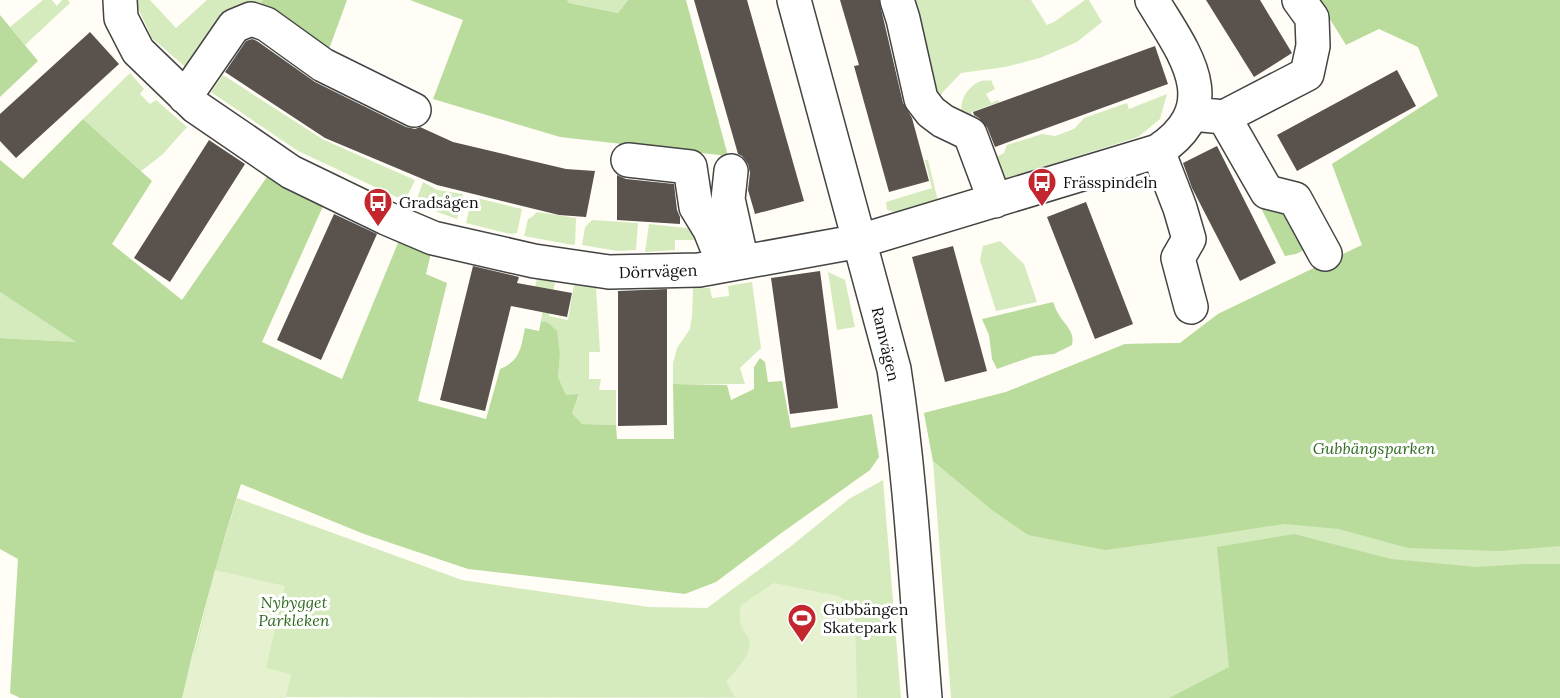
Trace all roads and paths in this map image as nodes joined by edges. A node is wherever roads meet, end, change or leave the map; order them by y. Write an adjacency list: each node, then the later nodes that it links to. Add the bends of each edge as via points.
1 (120, 0): 6 (street, Dörrvägen, via 121,18 138,51)
2 (794, 0): 14 (street, Ramvägen)
3 (897, 0): 13 (street, via 921,99 943,121 970,134)
4 (1152, 0): 8 (street, via 1192,74 1196,95)
5 (1299, 0): 9 (street, via 1312,18 1313,46 1307,74)
6 (186, 97): 7 (street, via 234,26 252,20 266,24 323,65); 16 (street, Dörrvägen, via 291,172 393,221 456,244 534,261 566,278 609,272 699,270)
7 (414, 110)
8 (1192, 114): 9 (street); 10 (street, via 1184,128)
9 (1224, 117): 15 (street, via 1267,192 1295,199)
10 (1158, 151): 13 (street, Dörrvägen); 17 (street, via 1189,239 1178,258)
11 (628, 160): 16 (street, via 690,167 696,207)
12 (731, 171): 16 (street, via 728,199)
13 (995, 201): 14 (street, Dörrvägen)
14 (860, 241): 16 (street, Dörrvägen); 18 (street, Ramvägen, via 894,369 901,414)
15 (1324, 254)
16 (733, 264)
17 (1191, 307)
18 (925, 698)

